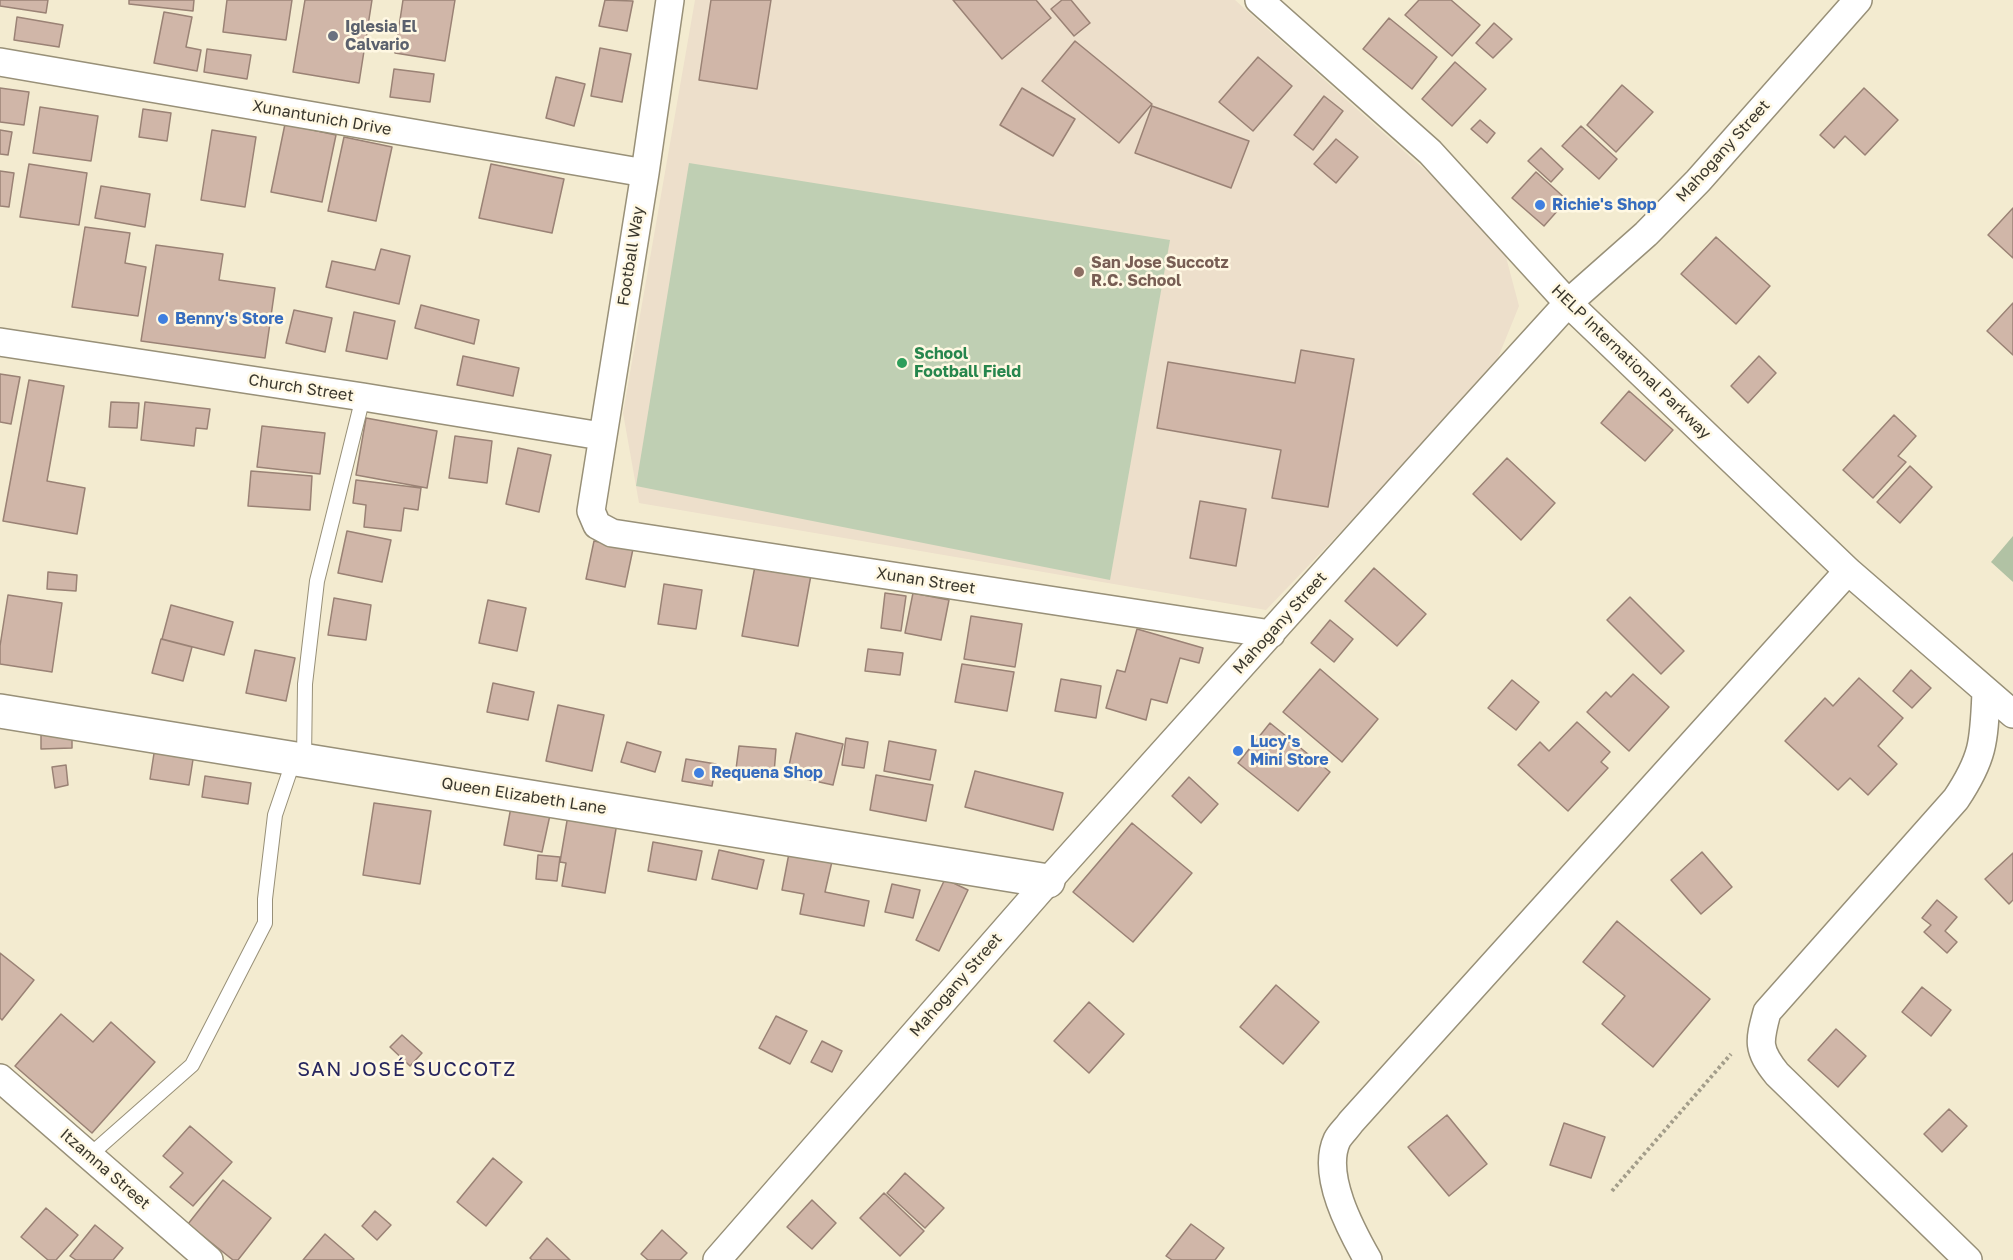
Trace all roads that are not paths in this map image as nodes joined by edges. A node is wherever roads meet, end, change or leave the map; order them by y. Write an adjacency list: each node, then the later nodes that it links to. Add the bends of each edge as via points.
1 (670, 0): 5 (street, Football Way)
2 (1259, 0): 6 (street, HELP International Parkway, via 1430,152)
3 (1858, 0): 6 (street, Mahogany Street, via 1698,181 1646,234)
4 (0, 62): 5 (street, Xunantunich Drive)
5 (645, 173): 9 (street, Football Way)
6 (1568, 303): 11 (street, HELP International Parkway); 12 (street, Mahogany Street)
7 (0, 342): 8 (street, Church Street)
8 (363, 397): 9 (street, Church Street); 16 (lane, via 317,581)
9 (601, 436): 10 (street, Football Way)
10 (591, 511): 12 (street, Xunan Street, via 597,525 612,533)
11 (1848, 571): 13 (street, HELP International Parkway); 22 (street, via 1338,1140 1332,1156 1334,1182 1352,1232)
12 (1271, 634): 17 (street, Mahogany Street)
13 (1986, 692): 15 (street, HELP International Parkway); 23 (street, via 1982,751 1972,775 1956,799 1767,1012 1760,1039 1765,1059 1777,1074)
14 (0, 711): 16 (street, Queen Elizabeth Lane)
15 (2013, 714)
16 (299, 760): 17 (street, Queen Elizabeth Lane); 19 (lane, via 275,815 265,923 192,1065)
17 (1048, 881): 21 (street, Mahogany Street)
18 (0, 1078): 19 (street, Itzamna Street)
19 (90, 1155): 20 (street, Itzamna Street)
20 (208, 1260)
21 (717, 1260)
22 (1368, 1260)
23 (1968, 1260)

